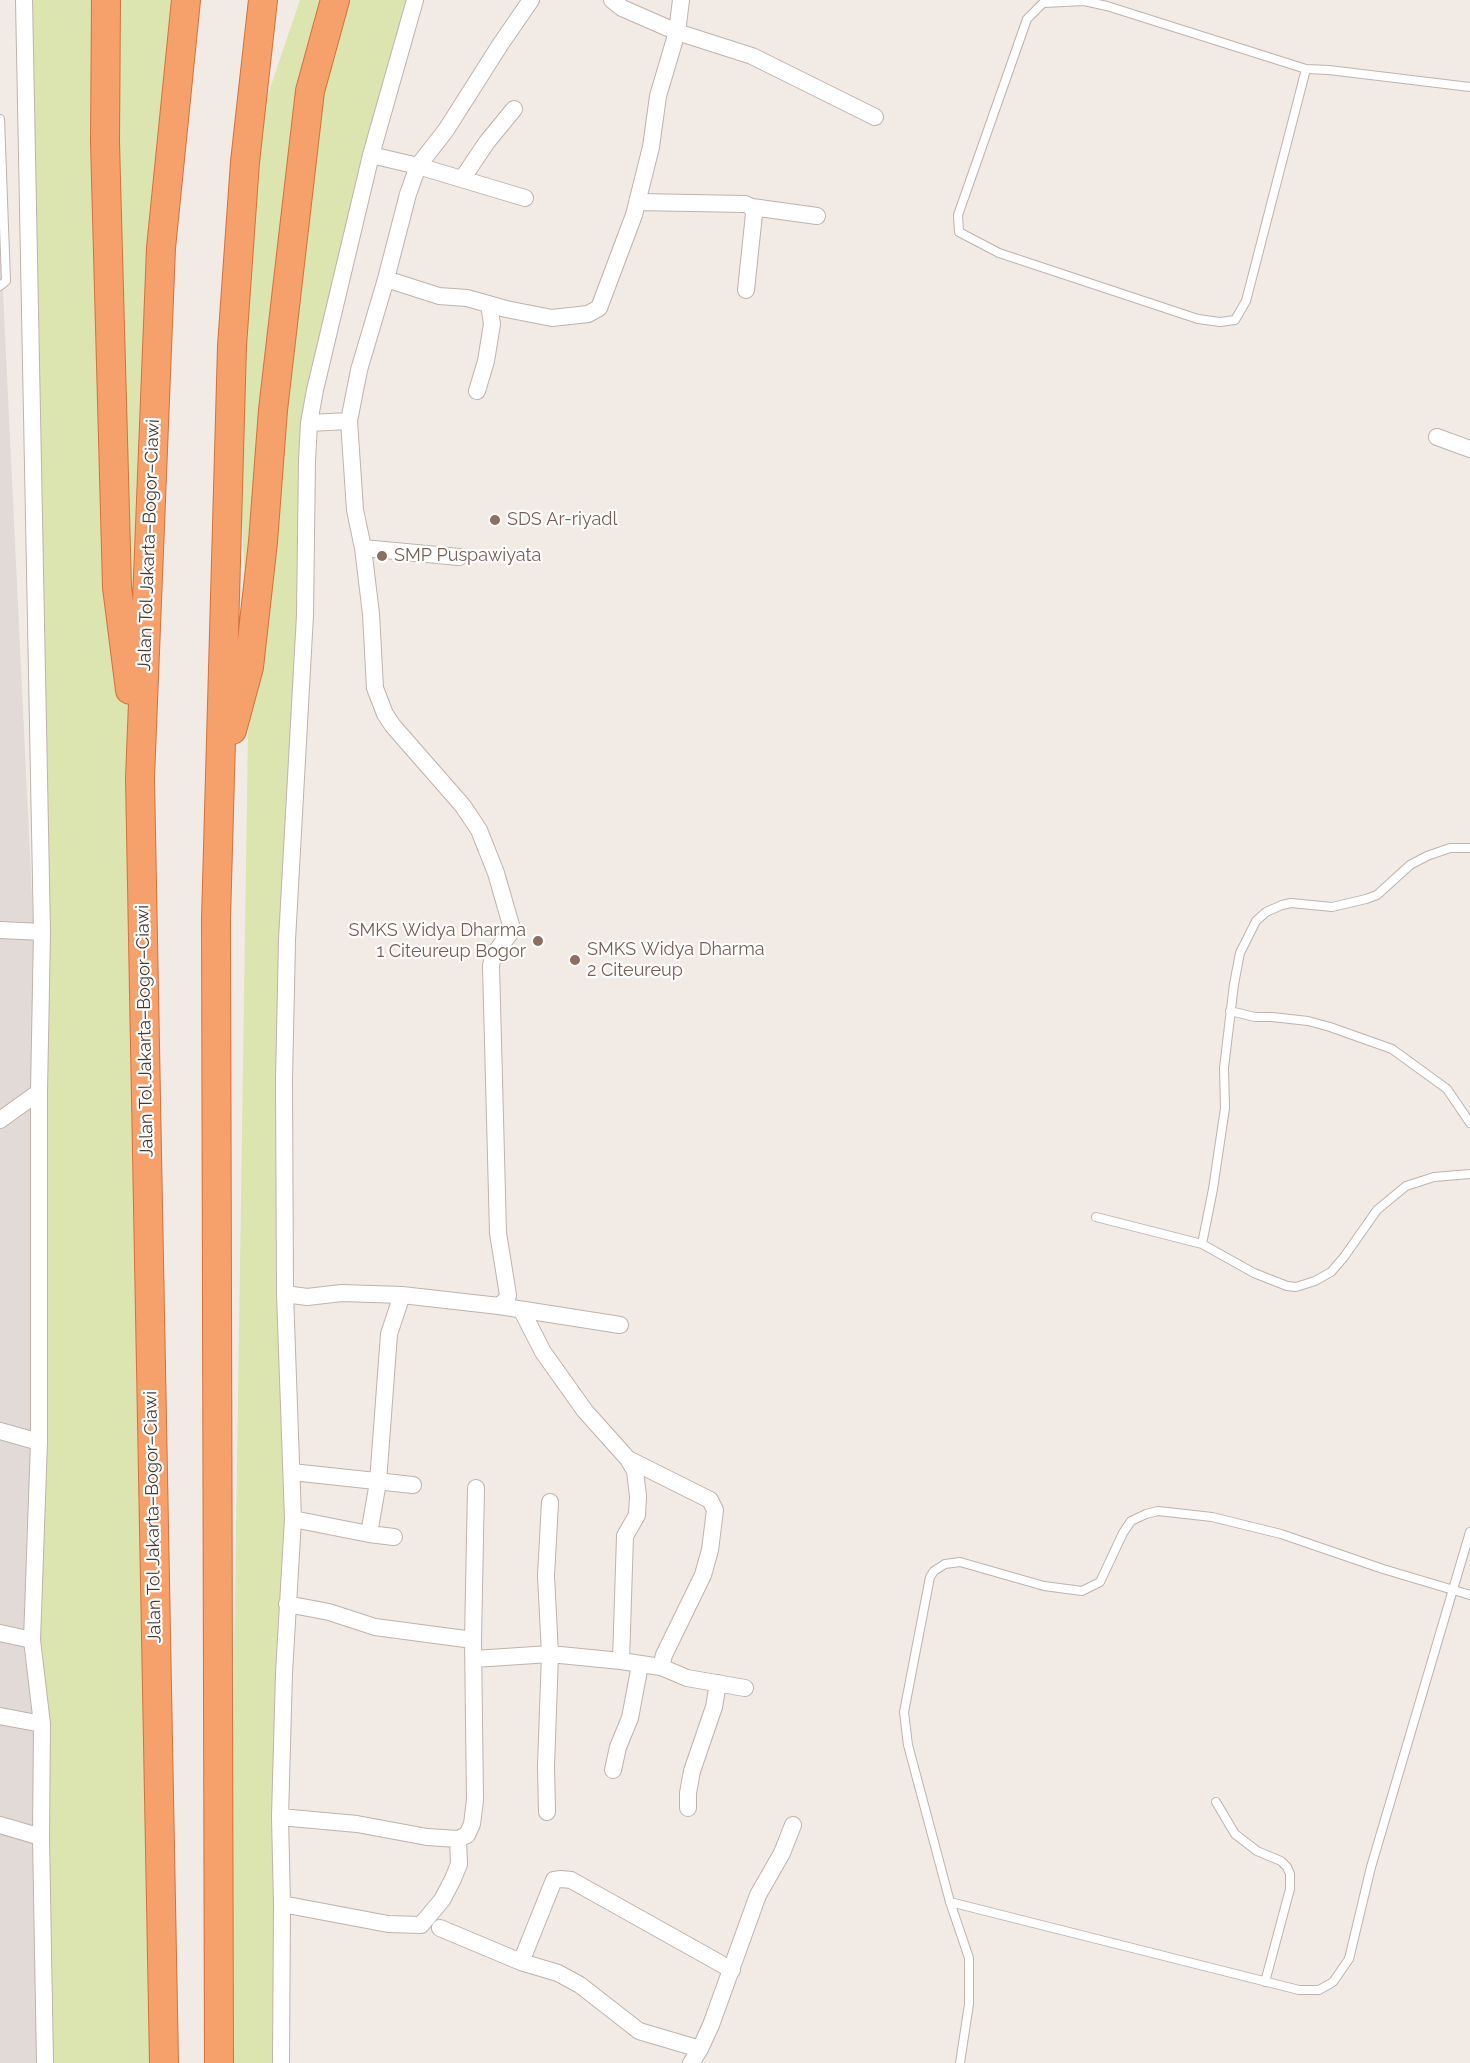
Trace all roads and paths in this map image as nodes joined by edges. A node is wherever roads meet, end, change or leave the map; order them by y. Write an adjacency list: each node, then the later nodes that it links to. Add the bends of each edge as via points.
1 (24, 0): 38 (street)
2 (106, 0): 35 (highway, via 105,142 117,587)
3 (186, 0): 35 (highway, Jalan Tol Jakarta–Bogor–Ciawi, via 161,248)
4 (263, 0): 34 (highway, via 245,162 232,346)
5 (335, 0): 34 (highway, via 310,91 273,410 249,667)
6 (415, 0): 16 (street)
7 (531, 0): 17 (street)
8 (612, 0): 10 (street)
9 (681, 0): 10 (street)
10 (677, 33): 14 (street, via 752,56); 20 (street, via 658,96 651,147)
11 (1306, 69): 11 (lane, via 1246,300 1235,320 1198,319 999,253 959,232 958,215 1027,19 1043,3 1084,1 1107,6); 12 (lane)
12 (1470, 87)
13 (514, 109): 18 (street)
14 (875, 117)
15 (0, 119): 24 (lane, via 6,281)
16 (371, 155): 17 (street); 29 (street)
17 (418, 166): 18 (street); 23 (street)
18 (462, 179): 19 (street)
19 (525, 198)
20 (637, 202): 21 (street); 26 (street, via 599,308 588,314 552,318)
21 (752, 207): 22 (street); 25 (street)
22 (816, 216)
23 (386, 279): 26 (street, via 439,296); 28 (street, via 359,370)
24 (0, 286)
25 (746, 290)
26 (489, 304): 27 (street, via 492,324)
27 (477, 391)
28 (349, 421): 29 (street); 32 (street)
29 (309, 423): 46 (street, via 305,615 287,940)
30 (1437, 437): 31 (street)
31 (1470, 449)
32 (363, 548): 33 (street); 48 (street, via 375,688 393,726 479,830 511,924 511,932 494,954 491,965 498,1233 508,1295)
33 (459, 557)
34 (220, 777): 96 (highway, via 216,919)
35 (140, 778): 95 (highway, Jalan Tol Jakarta–Bogor–Ciawi)
36 (1470, 848): 39 (lane, via 1450,848 1427,856 1410,865 1377,895 1366,899 1332,907 1291,903 1266,912 1256,921 1240,953)
37 (0, 930): 38 (street)
38 (42, 932): 40 (street)
39 (1230, 1011): 42 (lane, via 1319,1024 1392,1049 1447,1089); 45 (lane, via 1224,1068 1225,1108)
40 (39, 1092): 41 (street); 52 (street)
41 (0, 1120)
42 (1470, 1123)
43 (1470, 1174): 45 (lane, via 1434,1177 1406,1186 1377,1210 1331,1272 1306,1285 1287,1287)
44 (1096, 1217): 45 (lane)
45 (1202, 1244)
46 (285, 1294): 47 (street); 54 (street)
47 (402, 1295): 48 (street); 55 (street, via 389,1334)
48 (499, 1306): 49 (street)
49 (522, 1311): 50 (street); 53 (street, via 543,1352 585,1411)
50 (620, 1325)
51 (0, 1431): 52 (street)
52 (39, 1443): 67 (street)
53 (628, 1460): 71 (street, via 635,1471 638,1515 626,1536); 73 (street, via 710,1500 716,1510 703,1575)
54 (292, 1472): 55 (street); 59 (street)
55 (378, 1482): 56 (street); 61 (street)
56 (413, 1485)
57 (476, 1488): 68 (street)
58 (550, 1502): 69 (street, via 546,1576)
59 (293, 1519): 61 (street); 65 (street)
60 (1470, 1532): 63 (lane)
61 (369, 1534): 62 (street)
62 (394, 1537)
63 (1453, 1590): 64 (lane); 87 (lane, via 1281,1534 1212,1517 1158,1511 1131,1521 1100,1582 1082,1591 1044,1586 960,1563 938,1568 930,1577 904,1712 908,1745); 92 (lane, via 1371,1867 1349,1959 1333,1982 1319,1990)
64 (1470, 1595)
65 (287, 1604): 68 (street, via 375,1627); 82 (street)
66 (0, 1633): 67 (street)
67 (32, 1640): 77 (street)
68 (473, 1640): 70 (street)
69 (550, 1654): 70 (street); 71 (street); 81 (street)
70 (474, 1659): 86 (street, via 475,1800 472,1824 467,1835)
71 (621, 1661): 72 (street)
72 (640, 1665): 73 (street); 78 (street, via 630,1718)
73 (661, 1667): 74 (street, via 687,1678)
74 (718, 1683): 75 (street); 80 (street, via 692,1772)
75 (745, 1688)
76 (0, 1716): 77 (street)
77 (42, 1724): 85 (street)
78 (613, 1770)
79 (1216, 1802): 92 (lane, via 1235,1834 1257,1851 1281,1861 1290,1875 1290,1889)
80 (688, 1808)
81 (547, 1812)
82 (280, 1817): 86 (street); 88 (street)
83 (0, 1825): 85 (street)
84 (793, 1825): 91 (street, via 758,1895)
85 (41, 1837): 94 (street)
86 (458, 1839): 88 (street, via 459,1864 453,1879 421,1925 388,1924)
87 (950, 1902): 92 (lane); 98 (lane, via 969,1958 967,2021)
88 (282, 1904): 97 (street)
89 (440, 1928): 90 (street)
90 (521, 1962): 91 (street, via 546,1896 554,1880 561,1879 571,1880); 93 (street, via 580,1984 639,2031)
91 (732, 1970): 93 (street)
92 (1265, 1982)
93 (695, 2056)
94 (45, 2063)
95 (164, 2063)
96 (219, 2063)
97 (281, 2063)
98 (960, 2063)

